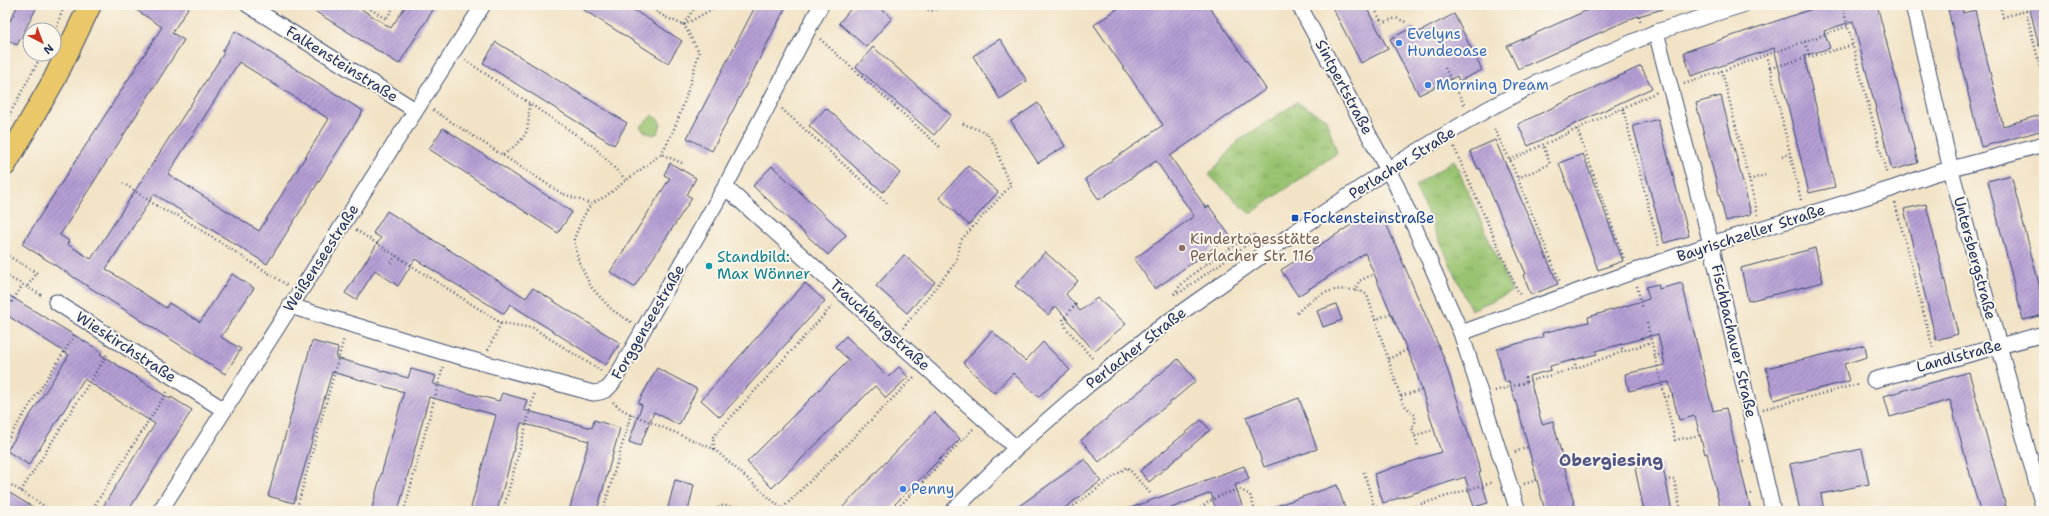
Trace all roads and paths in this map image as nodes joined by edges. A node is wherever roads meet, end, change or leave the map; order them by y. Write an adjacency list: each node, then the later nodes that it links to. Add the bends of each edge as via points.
1 (64, 5): 19 (path)
2 (90, 5): 56 (main road, via 57,75)
3 (248, 5): 39 (street, Falkensteinstraße)
4 (364, 5): 5 (path, via 386,19)
5 (395, 5)
6 (483, 5): 28 (street, Weißenseestraße)
7 (646, 5): 22 (path)
8 (696, 5): 22 (path)
9 (741, 5): 22 (path, via 712,9)
10 (822, 5): 24 (street, Forggenseestraße)
11 (917, 5): 12 (path, via 931,12)
12 (948, 5)
13 (1300, 5): 57 (street, Sintpertstraße)
14 (1373, 5): 20 (path, via 1382,23 1396,18)
15 (1742, 5): 25 (street, Perlacher Straße)
16 (1913, 5): 58 (street, Untersbergstraße)
17 (2000, 5): 35 (path, via 2003,17 2026,11)
18 (1639, 16): 21 (path)
19 (58, 22)
20 (1408, 23)
21 (1641, 24)
22 (684, 25): 50 (path, via 699,52 687,96 672,136)
23 (1848, 26): 26 (path)
24 (809, 29): 37 (street, Forggenseestraße); 49 (path)
25 (1656, 32): 36 (street, Fischbachauer Straße); 41 (street, Perlacher Straße, via 1539,82)
26 (1805, 42): 29 (path); 30 (path)
27 (1853, 45): 30 (path)
28 (453, 52): 38 (path); 39 (street, Weißenseestraße)
29 (1767, 55): 33 (path); 34 (path)
30 (1810, 57): 33 (path)
31 (38, 62): 42 (path)
32 (1445, 68): 41 (path)
33 (1770, 68): 51 (path)
34 (1722, 71): 36 (path); 62 (path)
35 (2044, 83)
36 (1671, 88): 40 (path); 70 (street, Fischbachauer Straße)
37 (771, 100): 64 (street, Forggenseestraße); 66 (path)
38 (529, 104): 52 (path, via 529,127 520,142); 61 (path, via 592,146)
39 (418, 106): 52 (path); 68 (street, Weißenseestraße)
40 (1623, 109): 45 (path); 75 (path)
41 (1472, 119): 46 (street, Perlacher Straße)
42 (5, 123)
43 (961, 123): 105 (path, via 987,133 997,149 1003,170 1011,185 961,240 956,262)
44 (1494, 129): 54 (path)
45 (1577, 129): 48 (path); 79 (path)
46 (1448, 133): 57 (street, Perlacher Straße); 93 (path)
47 (2044, 144): 58 (street, Bayrischzeller Straße)
48 (1543, 145): 54 (path); 60 (path, via 1550,164)
49 (940, 147)
50 (662, 154): 55 (path); 61 (path)
51 (1790, 154): 53 (path); 67 (path)
52 (503, 155): 65 (path, via 561,193)
53 (1782, 156)
54 (1510, 160): 60 (path)
55 (682, 162)
56 (5, 165)
57 (1388, 170): 103 (street); 142 (street, Perlacher Straße, via 1177,315 1088,385)
58 (1951, 170): 67 (street, Bayrischzeller Straße); 109 (street, Untersbergstraße)
59 (1764, 175): 62 (path)
60 (1518, 178): 88 (path)
61 (626, 180): 65 (path)
62 (1749, 180): 69 (path)
63 (123, 184): 86 (path, via 163,210 179,216)
64 (725, 186): 87 (street, Trauchbergstraße); 102 (street, Forggenseestraße)
65 (591, 204): 102 (path, via 574,239 578,260 591,287 612,310)
66 (889, 205)
67 (1805, 215): 69 (street, Bayrischzeller Straße)
68 (344, 222): 74 (path); 86 (street, Weißenseestraße)
69 (1762, 229): 70 (street, Bayrischzeller Straße)
70 (1711, 244): 75 (street, Bayrischzeller Straße); 134 (street, Fischbachauer Straße)
71 (1228, 250): 73 (path); 73 (path, via 1249,236 1255,235 1252,241); 77 (path)
72 (5, 254): 83 (path, via 36,273)
73 (1231, 255): 78 (path)
74 (396, 256): 76 (path); 99 (path)
75 (1663, 261): 79 (street, Bayrischzeller Straße)
76 (392, 263)
77 (1207, 265): 78 (path); 78 (path, via 1179,286 1174,294)
78 (1210, 270)
79 (1629, 273): 88 (street, Bayrischzeller Straße)
80 (1374, 274): 85 (path, via 1359,281)
81 (5, 275): 82 (path)
82 (22, 286): 83 (path); 94 (path)
83 (26, 288): 89 (path)
84 (1638, 290): 92 (path)
85 (1355, 291): 95 (path, via 1332,289 1315,298); 98 (path, via 1362,291 1367,295)
86 (299, 292): 91 (street, Weißenseestraße)
87 (844, 293): 105 (street, Trauchbergstraße); 143 (path, via 713,437)
88 (1566, 296): 93 (street, Bayrischzeller Straße)
89 (56, 302): 97 (street, Wieskirchstraße)
90 (1076, 304): 115 (path, via 1063,319 1066,328)
91 (290, 306): 101 (street, Forggenseestraße); 133 (street, Weißenseestraße)
92 (1642, 307)
93 (1526, 310): 103 (street, Bayrischzeller Straße)
94 (5, 312)
95 (1297, 313)
96 (1391, 313): 98 (path)
97 (84, 320): 106 (street, Wieskirchstraße); 140 (path)
98 (1375, 320): 116 (path)
99 (501, 323): 118 (path); 124 (path, via 533,328)
100 (1646, 323): 107 (path)
101 (348, 324): 112 (street, Forggenseestraße); 150 (path)
102 (643, 329): 124 (street, Forggenseestraße)
103 (1461, 333): 145 (street)
104 (2044, 334): 109 (street, Landlstraße)
105 (895, 339): 119 (street, Trauchbergstraße)
106 (116, 341): 123 (street, Wieskirchstraße); 148 (path)
107 (1651, 342): 111 (path); 114 (path)
108 (1621, 344): 111 (path)
109 (1999, 345): 125 (street, Landlstraße); 152 (street, Untersbergstraße)
110 (1407, 350): 116 (path)
111 (1623, 352): 120 (path)
112 (447, 353): 118 (street, Forggenseestraße); 157 (path)
113 (1663, 354): 114 (path)
114 (1654, 356): 132 (path)
115 (1092, 358)
116 (1388, 359): 130 (path)
117 (1574, 360): 120 (path)
118 (481, 362): 121 (street, Forggenseestraße)
119 (925, 366): 142 (street, Trauchbergstraße); 151 (path)
120 (1576, 368): 126 (path)
121 (539, 377): 129 (street, Forggenseestraße, via 593,393); 158 (path)
122 (1525, 377): 126 (path)
123 (176, 379): 133 (street, Wieskirchstraße); 154 (path)
124 (615, 379): 129 (street, Forggenseestraße)
125 (1874, 380): 134 (path)
126 (1526, 383): 127 (path)
127 (1509, 387)
128 (1422, 390): 130 (path)
129 (603, 392): 135 (path, via 621,409)
130 (1401, 396): 139 (path, via 1404,404 1415,414 1412,428)
131 (1673, 396): 132 (path)
132 (1664, 397): 138 (path, via 1675,440)
133 (224, 410): 155 (street, Weißenseestraße)
134 (1751, 412): 172 (street, Fischbachauer Straße)
135 (631, 414): 143 (path); 159 (path)
136 (1434, 429): 139 (path)
137 (967, 435): 163 (path)
138 (1700, 435)
139 (1415, 436): 141 (path)
140 (5, 444)
141 (1418, 446)
142 (1016, 448): 164 (street, Perlacher Straße)
143 (714, 449): 151 (path)
144 (1364, 472): 168 (path, via 1373,503)
145 (1508, 477): 169 (path); 170 (street)
146 (1666, 480): 171 (path, via 1674,479)
147 (5, 481): 148 (path)
148 (21, 491): 153 (path)
149 (1150, 493): 165 (path, via 1127,466)
150 (297, 510): 156 (path)
151 (782, 510): 162 (path)
152 (2044, 510)
153 (52, 511)
154 (91, 511)
155 (160, 511)
156 (304, 511)
157 (404, 511)
158 (503, 511)
159 (603, 511)
160 (716, 511): 161 (path, via 720,506 751,507)
161 (755, 511)
162 (787, 511)
163 (895, 511)
164 (953, 511)
165 (1067, 511)
166 (1198, 511): 167 (path, via 1223,494 1239,490 1250,495)
167 (1255, 511)
168 (1382, 511)
169 (1398, 511)
170 (1518, 511)
171 (1681, 511)
172 (1773, 511)

